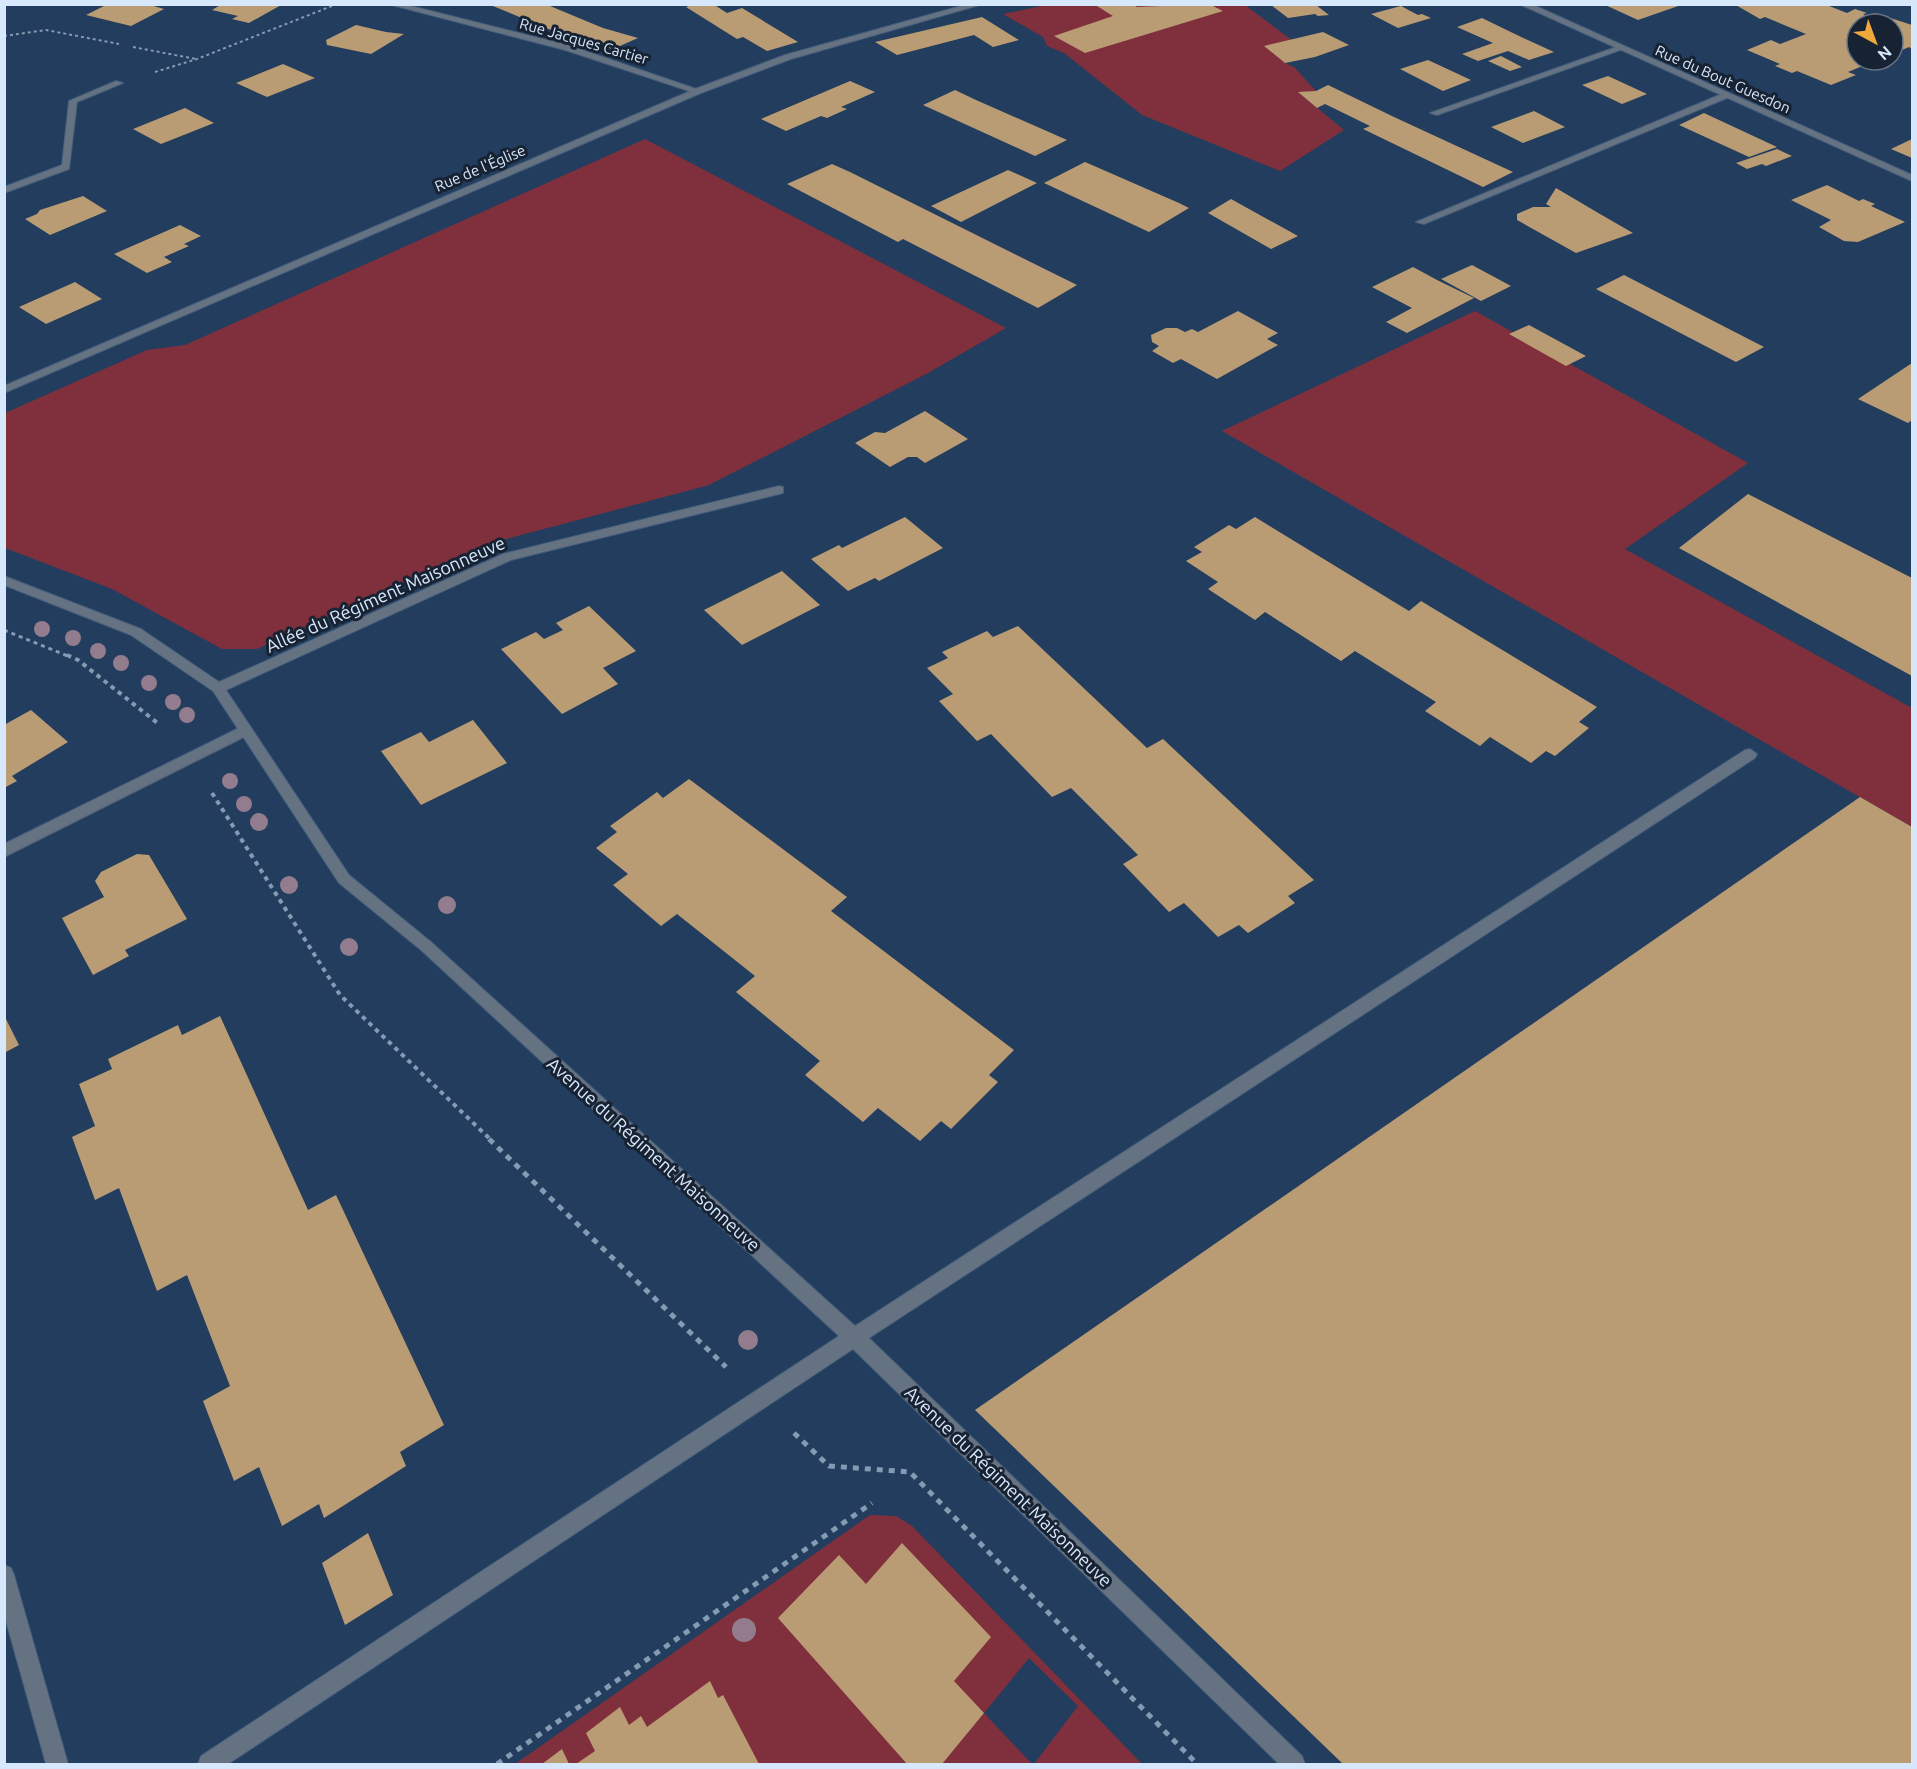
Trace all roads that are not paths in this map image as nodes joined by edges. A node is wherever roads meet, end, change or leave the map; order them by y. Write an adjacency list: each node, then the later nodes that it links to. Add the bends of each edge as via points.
1 (392, 4): 6 (street, Rue Jacques Cartier, via 568,48)
2 (979, 4): 6 (street, Rue de l'Église, via 788,57)
3 (1523, 4): 4 (street, Rue du Bout Guesdon)
4 (1622, 48): 7 (street, Rue du Bout Guesdon); 8 (street)
5 (119, 83): 10 (street, via 73,101 66,166)
6 (698, 91): 12 (street, Rue de l'Église)
7 (1725, 96): 9 (street, Rue du Bout Guesdon); 11 (street)
8 (1434, 113)
9 (1912, 177)
10 (4, 190)
11 (1421, 222)
12 (4, 390)
13 (779, 490): 15 (street, Allée du Régiment Maisonneuve, via 507,557)
14 (4, 580): 15 (street, Avenue du Régiment Maisonneuve, via 136,632)
15 (218, 688): 16 (street, Avenue du Régiment Maisonneuve)
16 (245, 730): 18 (street); 19 (street, Avenue du Régiment Maisonneuve, via 344,879 426,946)
17 (1750, 754): 19 (street)
18 (4, 851)
19 (854, 1336): 22 (street); 23 (street, Avenue du Régiment Maisonneuve)
20 (4, 1575): 21 (street)
21 (57, 1764)
22 (209, 1764)
23 (1294, 1764)

